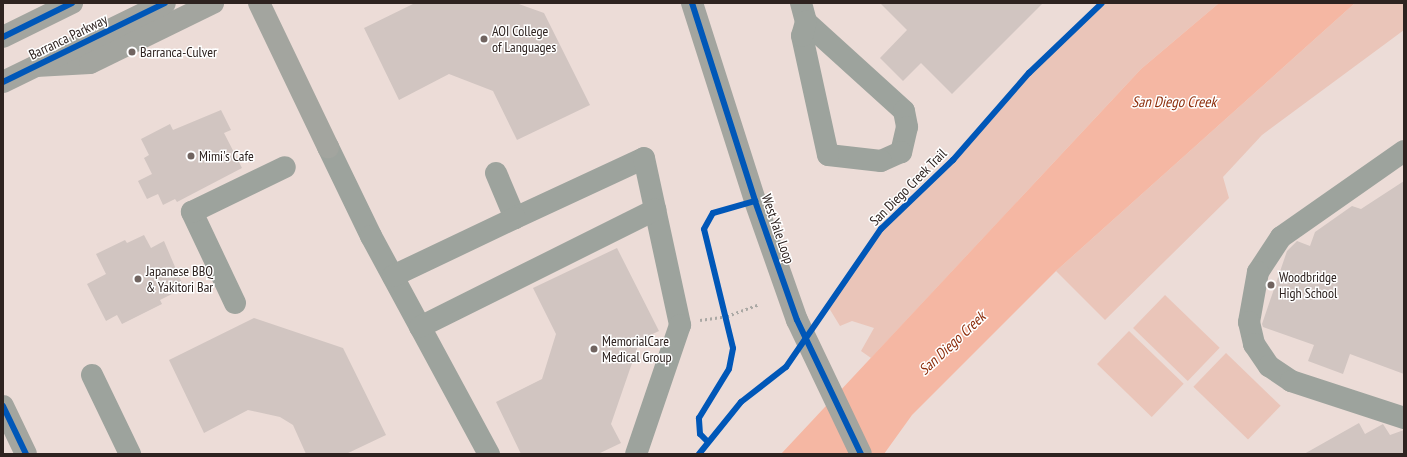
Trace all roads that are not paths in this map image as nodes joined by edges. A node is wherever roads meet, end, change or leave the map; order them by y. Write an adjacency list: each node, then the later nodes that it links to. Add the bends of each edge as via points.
1 (72, 3): 7 (main road, Barranca Parkway)
2 (165, 3): 8 (main road, Barranca Parkway)
3 (213, 3): 8 (main road, via 90,63)
4 (692, 3): 26 (main road, West Yale Loop, via 755,201 797,320)
5 (255, 5): 10 (main road)
6 (804, 13): 6 (lane, via 802,36 828,155 881,161 901,152 907,128 904,111)
7 (3, 37)
8 (36, 66): 9 (main road, Barranca Parkway)
9 (3, 82)
10 (328, 147): 16 (lane)
11 (1404, 151): 21 (lane, via 1281,237 1258,272 1248,322 1254,344 1269,366 1290,382)
12 (285, 167): 17 (lane, via 192,212)
13 (496, 173): 15 (lane)
14 (655, 210): 15 (lane, via 644,158); 18 (lane); 25 (lane, via 680,325)
15 (515, 218): 16 (lane)
16 (393, 276): 18 (lane)
17 (234, 304)
18 (420, 326): 24 (lane)
19 (92, 375): 23 (lane)
20 (3, 406): 22 (main road)
21 (1404, 418)
22 (26, 454)
23 (130, 454)
24 (490, 454)
25 (636, 454)
26 (861, 454)

